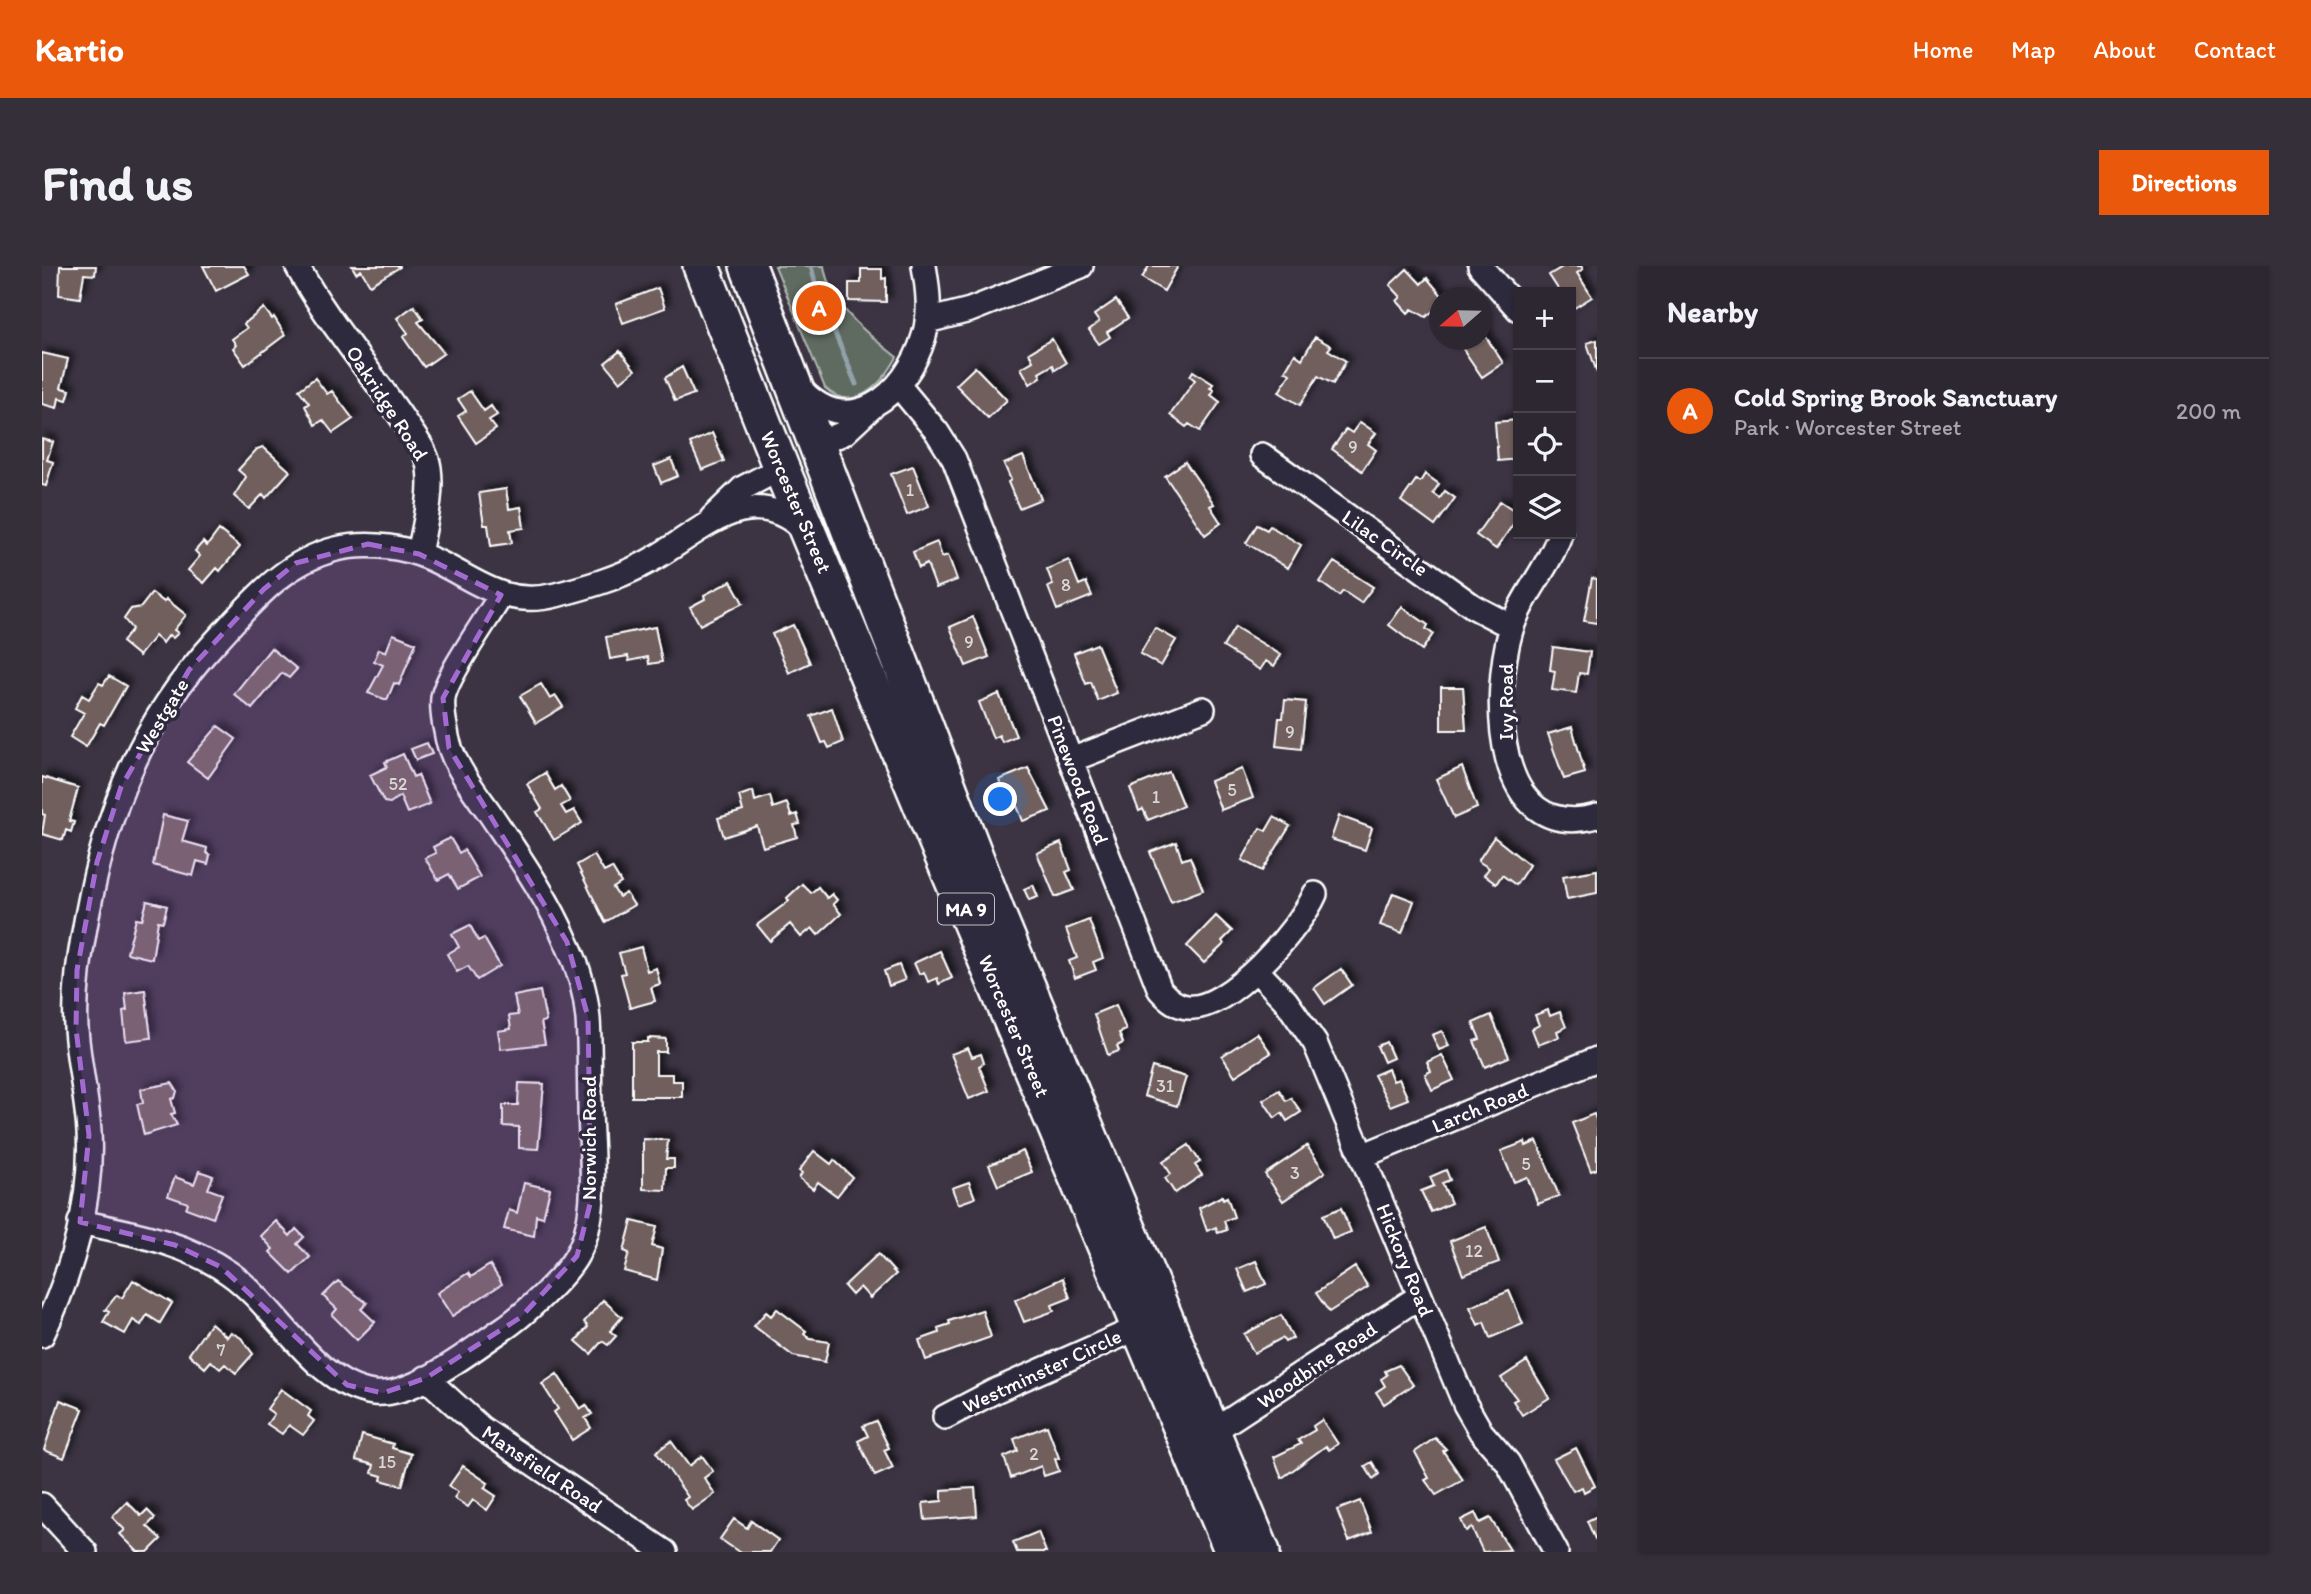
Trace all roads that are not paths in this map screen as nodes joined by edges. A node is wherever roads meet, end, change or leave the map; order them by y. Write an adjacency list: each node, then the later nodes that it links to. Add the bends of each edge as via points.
1 (296, 266): 20 (street, Oakridge Road, via 423,451 429,468 429,501)
2 (701, 266): 10 (highway, Worcester Street / MA 9)
3 (748, 266): 9 (highway, Worcester Street / MA 9)
4 (924, 266): 8 (street)
5 (1081, 266): 8 (street, via 970,310)
6 (1480, 266): 7 (street)
7 (1513, 303)
8 (927, 321): 11 (street, via 914,362)
9 (789, 374): 12 (street, via 804,393 828,410 852,413); 13 (highway, Worcester Street / MA 9)
10 (746, 381): 13 (highway, via 777,422); 15 (highway, Worcester Street / MA 9)
11 (898, 385): 12 (street); 24 (street, Pinewood Road, via 951,452)
12 (874, 404): 13 (street, via 850,428)
13 (817, 444): 19 (highway, Worcester Street / MA 9)
14 (1262, 455): 22 (street, Lilac Circle, via 1474,607)
15 (781, 468): 16 (street, Westgate, via 743,488); 17 (highway, Worcester Street / MA 9); 19 (highway, via 821,492)
16 (705, 526): 17 (street, Westgate, via 734,513 765,507 790,518); 21 (street, Westgate, via 648,562 607,580 543,598)
17 (811, 537): 32 (highway, Worcester Street / MA 9)
18 (1557, 539): 22 (street, Ivy Road)
19 (854, 540): 36 (highway, Worcester Street / MA 9, via 1002,926)
20 (419, 554): 21 (street, Westgate); 30 (street, Westgate, via 368,544 335,549 296,563 264,589 189,670 121,787 97,862 76,970 76,1029 89,1135)
21 (501, 595): 34 (street, Norwich Road, via 451,676 443,698 445,728 449,748 467,779 537,885 582,982 588,1017 591,1199 577,1256 520,1317)
22 (1512, 627): 25 (street, Ivy Road, via 1503,714 1507,755 1518,790 1535,808 1559,819)
23 (1203, 709): 24 (street)
24 (1071, 760): 27 (street, Pinewood Road, via 1153,977 1165,995 1183,1007 1201,1006)
25 (1597, 816)
26 (1315, 894): 27 (street, Pinewood Road, via 1293,932)
27 (1256, 970): 29 (street, Hickory Road, via 1308,1031)
28 (1597, 1059): 29 (street, Larch Road)
29 (1362, 1156): 31 (street, Hickory Road)
30 (80, 1222): 33 (street, Westgate); 34 (street, Norwich Road, via 175,1245 221,1267 255,1293 326,1371 346,1385 383,1393)
31 (1420, 1296): 36 (street, Woodbine Road); 42 (street, Hickory Road, via 1469,1414 1508,1463)
32 (1139, 1327): 35 (street, Westminster Circle); 40 (highway, Worcester Street / MA 9)
33 (42, 1335)
34 (426, 1378): 39 (street, Mansfield Road, via 481,1428)
35 (945, 1417)
36 (1212, 1432): 41 (highway, Worcester Street / MA 9)
37 (42, 1505): 38 (street)
38 (85, 1552)
39 (665, 1552)
40 (1233, 1552)
41 (1262, 1552)
42 (1556, 1552)

